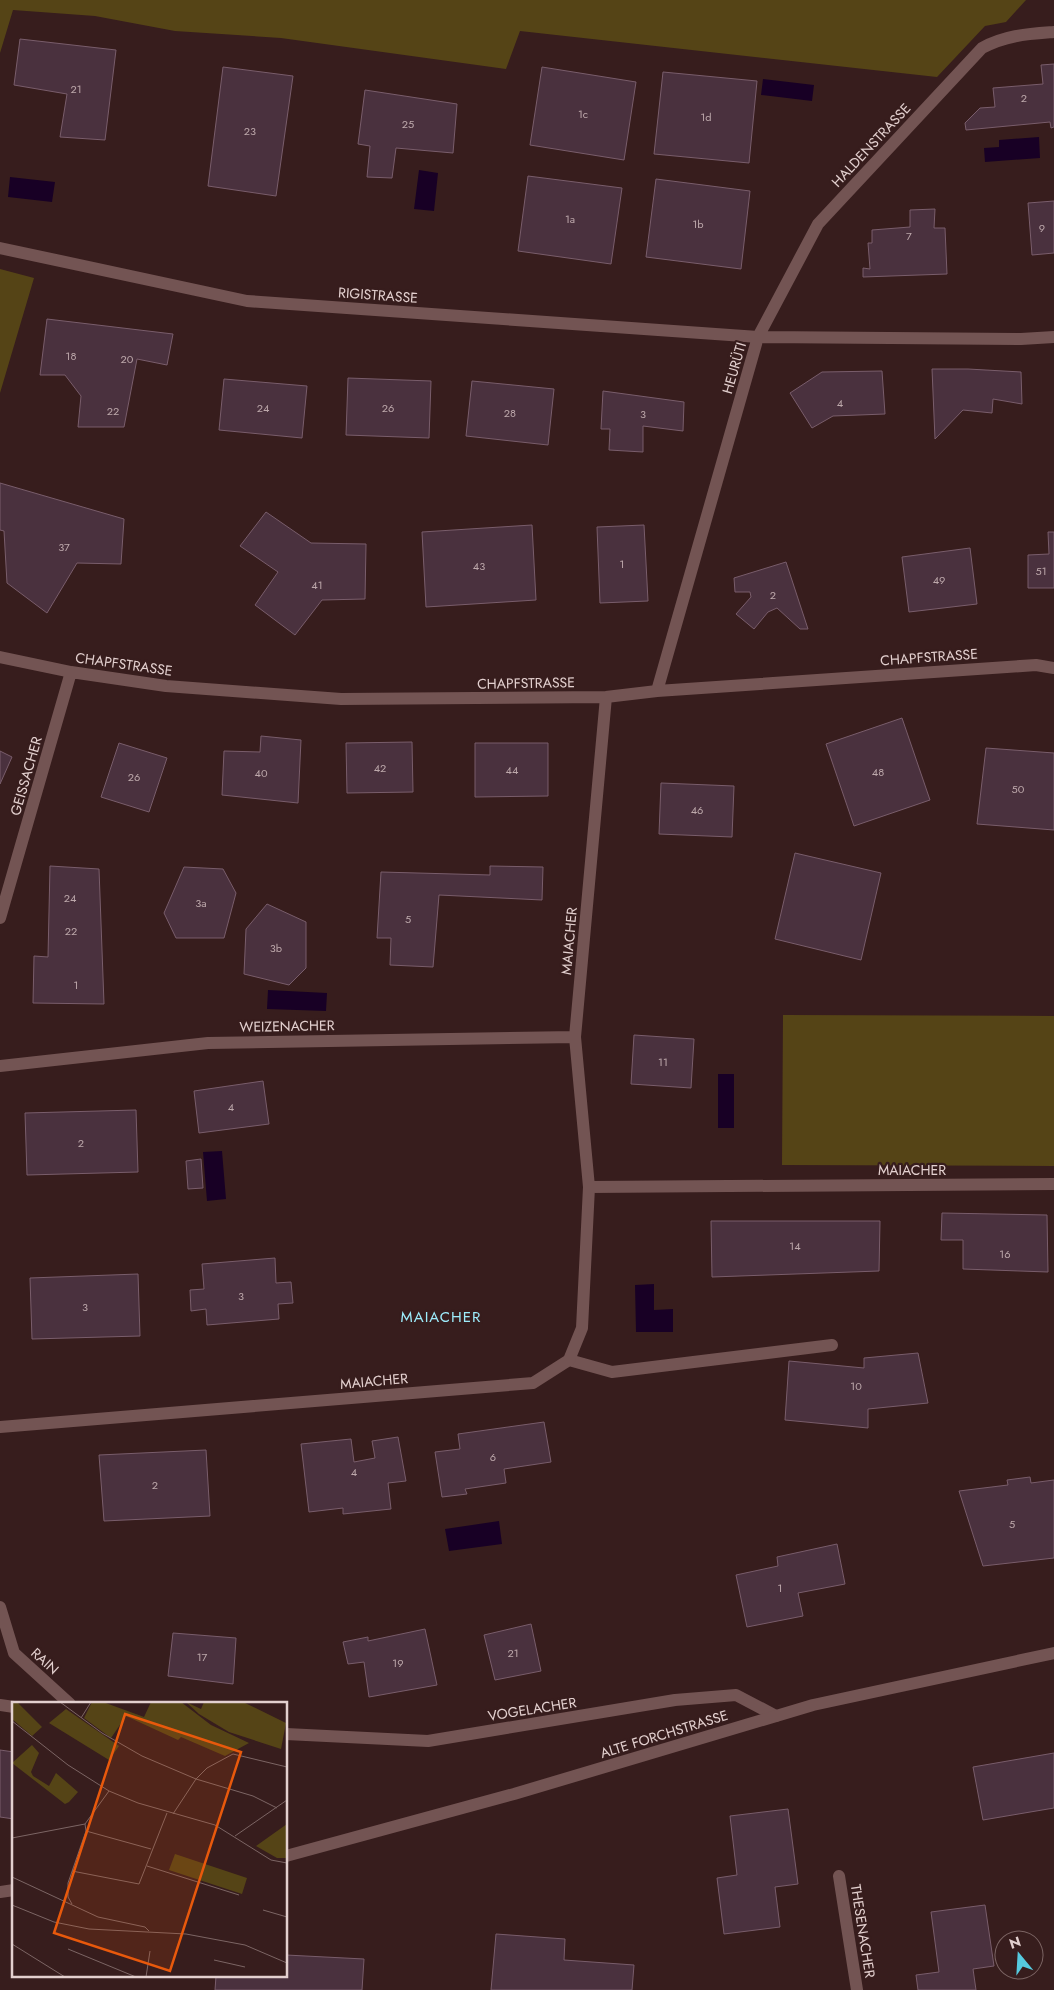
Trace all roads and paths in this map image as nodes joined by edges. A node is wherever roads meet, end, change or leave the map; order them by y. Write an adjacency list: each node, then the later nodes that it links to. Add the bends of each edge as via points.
1 (1054, 32): 3 (street, HALDENSTRASSE, via 1018,34 998,39 982,48 818,224)
2 (0, 248): 3 (street, RIGISTRASSE, via 247,300)
3 (758, 337): 4 (street, HEURÜTI); 8 (street, HEURÜTI)
4 (1054, 338)
5 (0, 657): 7 (street, CHAPFSTRASSE)
6 (1054, 668): 8 (street, CHAPFSTRASSE, via 1036,665)
7 (71, 672): 9 (street, CHAPFSTRASSE, via 166,686 341,699); 10 (street, GEISSACHER)
8 (657, 692): 9 (street, CHAPFSTRASSE)
9 (606, 697): 11 (street, MAIACHER)
10 (0, 918)
11 (575, 1037): 12 (street, WEIZENACHER, via 208,1043); 14 (street, MAIACHER)
12 (0, 1066)
13 (1054, 1184): 14 (street, MAIACHER)
14 (589, 1188): 16 (street, MAIACHER, via 582,1328)
15 (832, 1346): 16 (street, via 612,1372)
16 (569, 1360): 17 (street, MAIACHER, via 533,1383)
17 (0, 1427)
18 (0, 1607): 20 (street, RAIN, via 14,1653)
19 (1054, 1653): 21 (street, ALTE FORCHSTRASSE, via 813,1705)
20 (68, 1702)
21 (776, 1716): 22 (street, VOGELACHER, via 736,1695 675,1700 428,1741); 23 (street, ALTE FORCHSTRASSE, via 514,1794)
22 (288, 1734)
23 (288, 1855)
24 (839, 1876): 25 (street, THESENACHER)
25 (857, 1990)

